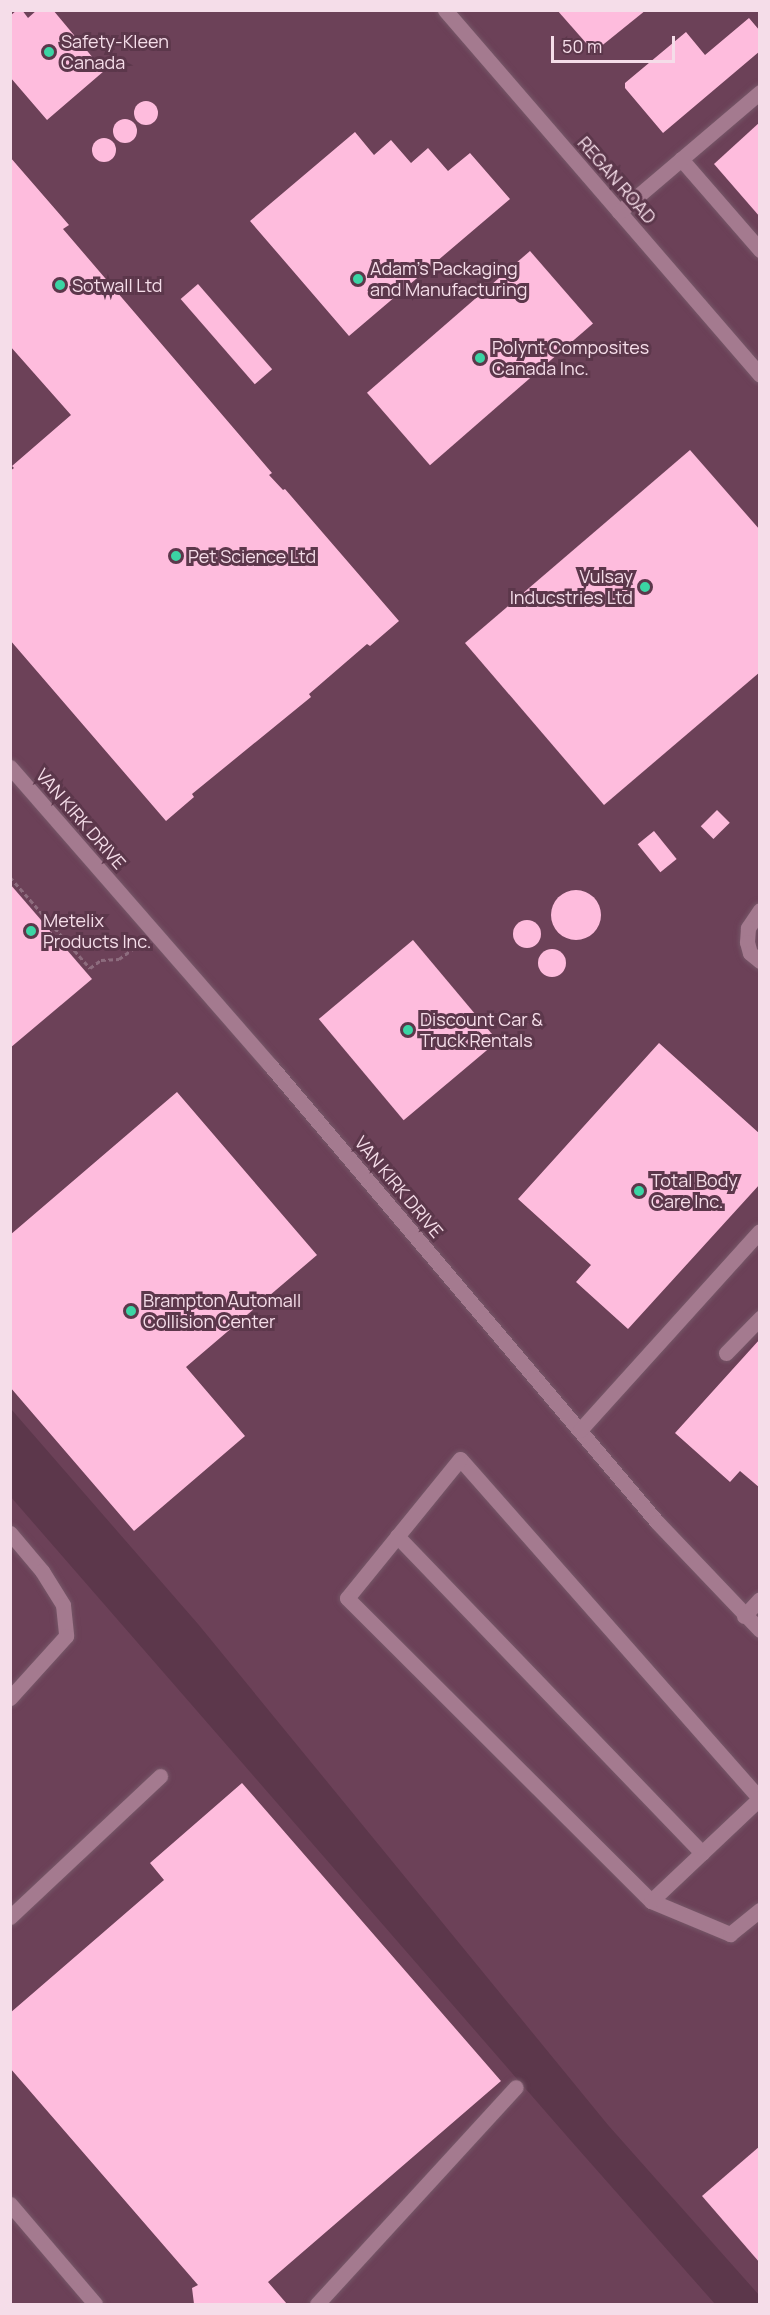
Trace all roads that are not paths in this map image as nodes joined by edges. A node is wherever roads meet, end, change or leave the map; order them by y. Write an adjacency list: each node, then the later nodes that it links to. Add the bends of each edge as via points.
1 (445, 10): 4 (street, REGAN ROAD)
2 (759, 92): 3 (street)
3 (681, 159): 4 (street); 5 (street)
4 (619, 212): 6 (street, REGAN ROAD)
5 (759, 250)
6 (759, 375)
7 (10, 767): 13 (street, VAN KIRK DRIVE)
8 (759, 910): 9 (street, via 748,928 747,942 750,953)
9 (759, 961)
10 (759, 1231): 13 (street)
11 (759, 1318): 12 (street)
12 (726, 1353)
13 (579, 1430): 17 (street, VAN KIRK DRIVE)
14 (10, 1533): 19 (street, via 42,1571 63,1605 66,1636)
15 (397, 1536): 21 (street, via 460,1459); 22 (street); 23 (street, via 347,1598)
16 (759, 1599): 17 (street)
17 (744, 1616): 18 (street, VAN KIRK DRIVE)
18 (759, 1630)
19 (10, 1698)
20 (160, 1776): 25 (street)
21 (759, 1799): 22 (street)
22 (702, 1852): 23 (street)
23 (651, 1901): 24 (street, via 730,1934)
24 (759, 1910)
25 (10, 1917)
26 (516, 2087): 29 (street)
27 (10, 2204): 28 (street)
28 (95, 2304)
29 (317, 2304)

